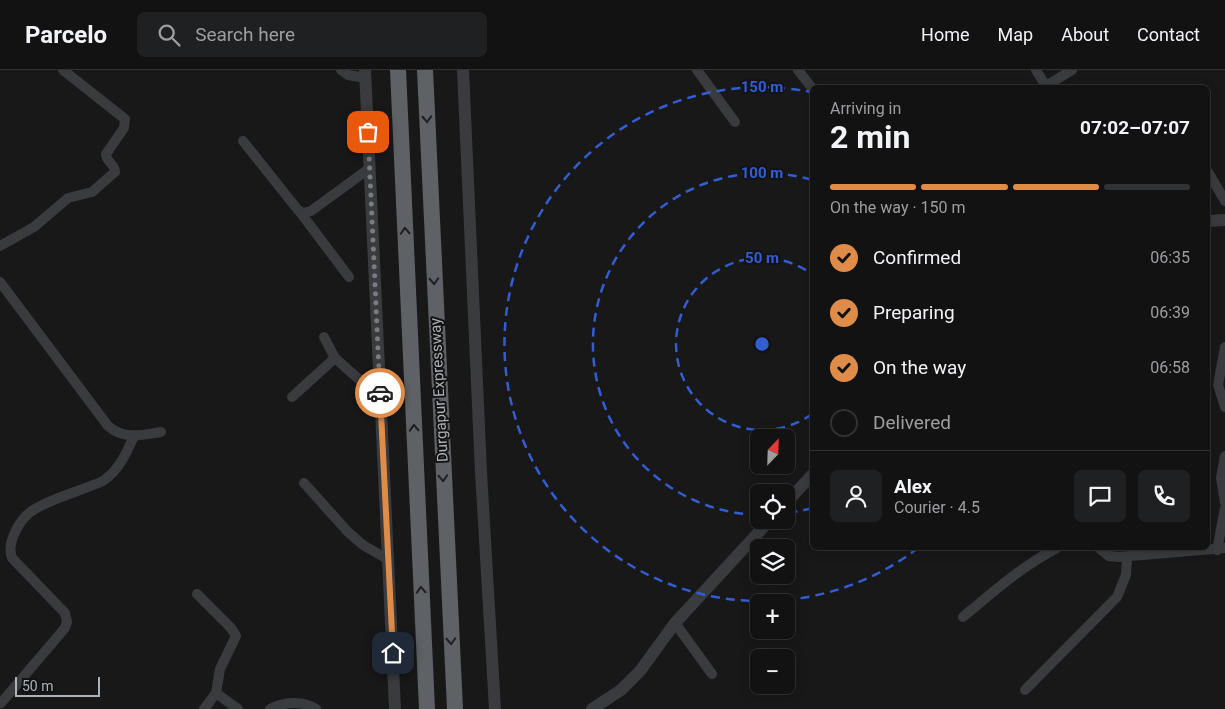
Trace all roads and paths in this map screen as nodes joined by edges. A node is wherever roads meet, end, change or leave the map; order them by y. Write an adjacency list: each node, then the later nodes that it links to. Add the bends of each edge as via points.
1 (63, 70): 22 (street, via 124,119 124,128 106,154 115,172 92,192 68,198 34,227)
2 (341, 70): 10 (street, via 348,75)
3 (398, 70): 58 (highway, Durgapur Expressway, one-way to 3)
4 (425, 70): 59 (highway, Durgapur Expressway, one-way to 59)
5 (462, 70): 60 (street)
6 (697, 70): 14 (street)
7 (798, 70): 11 (street)
8 (1036, 70): 12 (street)
9 (1072, 70): 13 (street)
10 (365, 74): 16 (street)
11 (810, 85)
12 (1046, 85)
13 (1050, 85)
14 (735, 122)
15 (243, 141): 19 (street)
16 (370, 168): 19 (street, via 311,211); 29 (street)
17 (1210, 175): 18 (street)
18 (1225, 201)
19 (300, 212): 23 (street)
20 (1225, 220): 21 (street)
21 (1210, 221)
22 (0, 246)
23 (349, 276)
24 (0, 282): 32 (street, via 108,426 116,433)
25 (324, 337): 27 (street)
26 (1225, 347): 30 (street, via 1218,375 1220,396)
27 (335, 358): 28 (street); 29 (street)
28 (292, 397)
29 (380, 398): 45 (street)
30 (1225, 407)
31 (161, 432): 32 (street)
32 (134, 436): 52 (street, via 122,462 112,474 103,481 34,509 19,526 10,549 12,558 65,613 67,622)
33 (1225, 456): 37 (street, via 1221,478)
34 (810, 477): 36 (street)
35 (304, 483): 45 (street, via 348,532)
36 (795, 493)
37 (1225, 503)
38 (1225, 508): 40 (street)
39 (762, 529): 48 (street)
40 (1221, 549)
41 (1053, 550): 47 (street, via 1004,582)
42 (1102, 550): 44 (street, via 1109,556)
43 (1209, 550): 44 (street)
44 (1127, 557): 50 (street, via 1124,582 1116,597)
45 (390, 560): 57 (street)
46 (196, 594): 51 (street, via 232,628 236,636 220,669)
47 (962, 617)
48 (675, 623): 49 (street); 61 (street, via 629,683)
49 (712, 674)
50 (1025, 690)
51 (216, 693): 53 (street); 54 (street)
52 (3, 704)
53 (204, 709)
54 (238, 709)
55 (270, 709): 56 (street, via 298,703)
56 (316, 709)
57 (395, 709)
58 (427, 709)
59 (455, 709)
60 (495, 709)
61 (592, 709)

